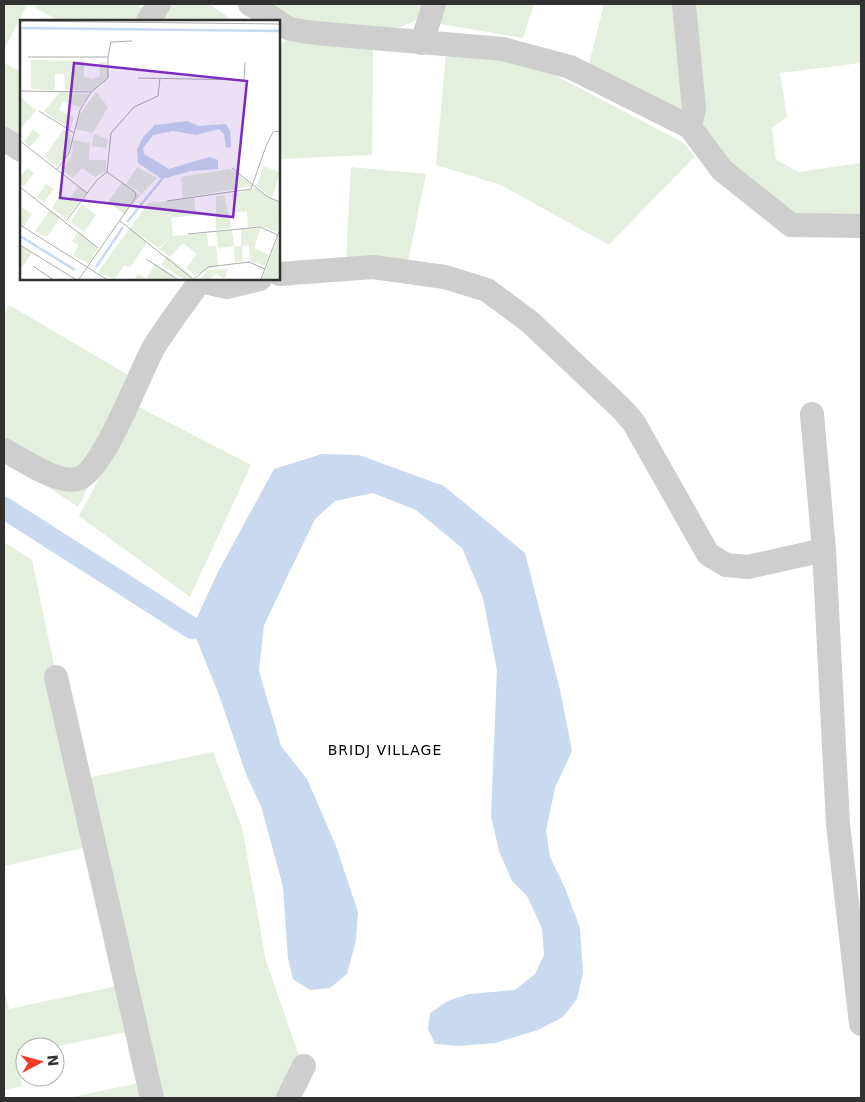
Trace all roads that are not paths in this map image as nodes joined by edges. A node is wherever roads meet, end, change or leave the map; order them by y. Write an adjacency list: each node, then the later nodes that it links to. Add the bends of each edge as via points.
1 (159, 4): 5 (street)
2 (250, 4): 6 (street)
3 (434, 4): 8 (street)
4 (684, 4): 9 (street, via 694,109)
5 (149, 20)
6 (275, 20)
7 (280, 23): 8 (street, via 290,30)
8 (422, 43): 9 (street, via 503,49 570,67)
9 (690, 127): 12 (street, via 722,170 791,225)
10 (4, 139): 11 (street)
11 (20, 149)
12 (861, 226)
13 (280, 274): 18 (street, via 373,267 445,278 487,290 530,322 629,416 708,554 726,565 748,567)
14 (198, 280): 15 (street, via 227,287); 17 (street, via 154,348 92,471 77,479 58,478)
15 (256, 280)
16 (812, 414): 18 (street)
17 (4, 450)
18 (824, 550): 20 (street, via 838,824)
19 (56, 676): 22 (street)
20 (861, 1024)
21 (304, 1066): 23 (street)
22 (152, 1098)
23 (288, 1098)

